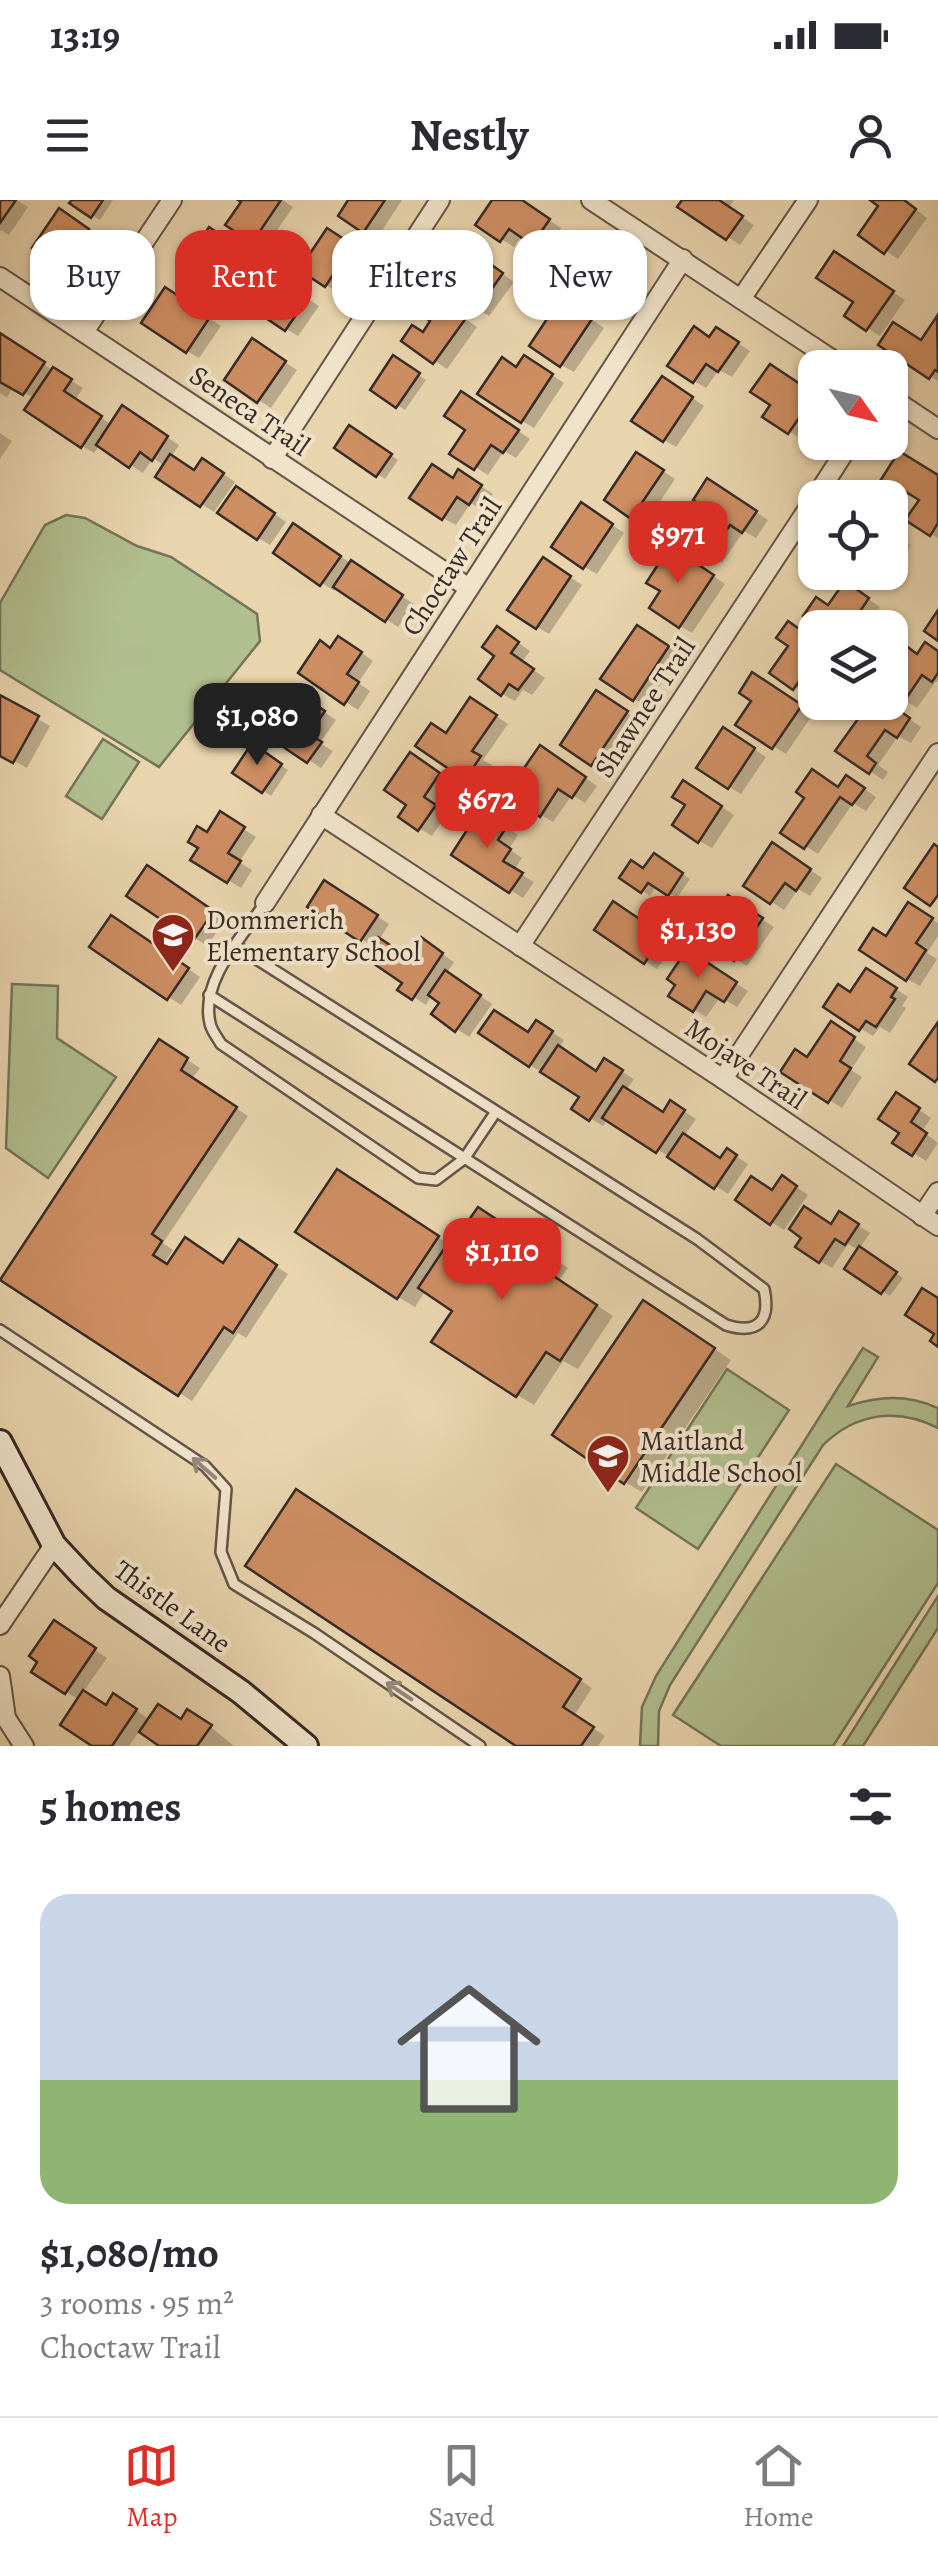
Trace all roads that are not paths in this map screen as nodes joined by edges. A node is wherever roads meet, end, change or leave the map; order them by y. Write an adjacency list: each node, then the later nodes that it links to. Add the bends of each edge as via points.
1 (172, 200): 8 (street)
2 (440, 200): 12 (street)
3 (591, 200): 5 (street)
4 (808, 200): 7 (street)
5 (683, 259): 7 (street); 14 (street, Choctaw Trail)
6 (0, 277): 8 (street, Seneca Trail)
7 (741, 299): 9 (street)
8 (84, 332): 12 (street, Seneca Trail)
9 (818, 350)
10 (908, 409): 11 (street)
11 (938, 428)
12 (272, 458): 14 (street, Seneca Trail)
13 (798, 524): 19 (street, Shawnee Trail)
14 (470, 588): 16 (street, Choctaw Trail)
15 (938, 753): 21 (street)
16 (321, 816): 17 (street, Choctaw Trail); 19 (street, Mojave Trail)
17 (265, 903): 18 (lane)
18 (236, 946): 20 (lane); 22 (lane)
19 (520, 946): 21 (street, Mojave Trail)
20 (209, 994): 23 (lane); 23 (lane, via 210,1024 221,1044 418,1178 436,1180)
21 (723, 1080): 25 (street, Mojave Trail)
22 (495, 1113): 23 (lane); 23 (lane, via 753,1278 764,1289 766,1316 741,1330 726,1325)
23 (464, 1158)
24 (938, 1192): 25 (street)
25 (930, 1221)
26 (0, 1330): 33 (lane, one-way to 26, via 234,1584 221,1552 226,1489 205,1466)
27 (0, 1442): 28 (street, Thistle Lane)
28 (54, 1545): 29 (street); 32 (street, Thistle Lane, via 106,1598)
29 (0, 1625)
30 (0, 1676): 31 (street, via 6,1718)
31 (24, 1746)
32 (306, 1746)
33 (480, 1746)

